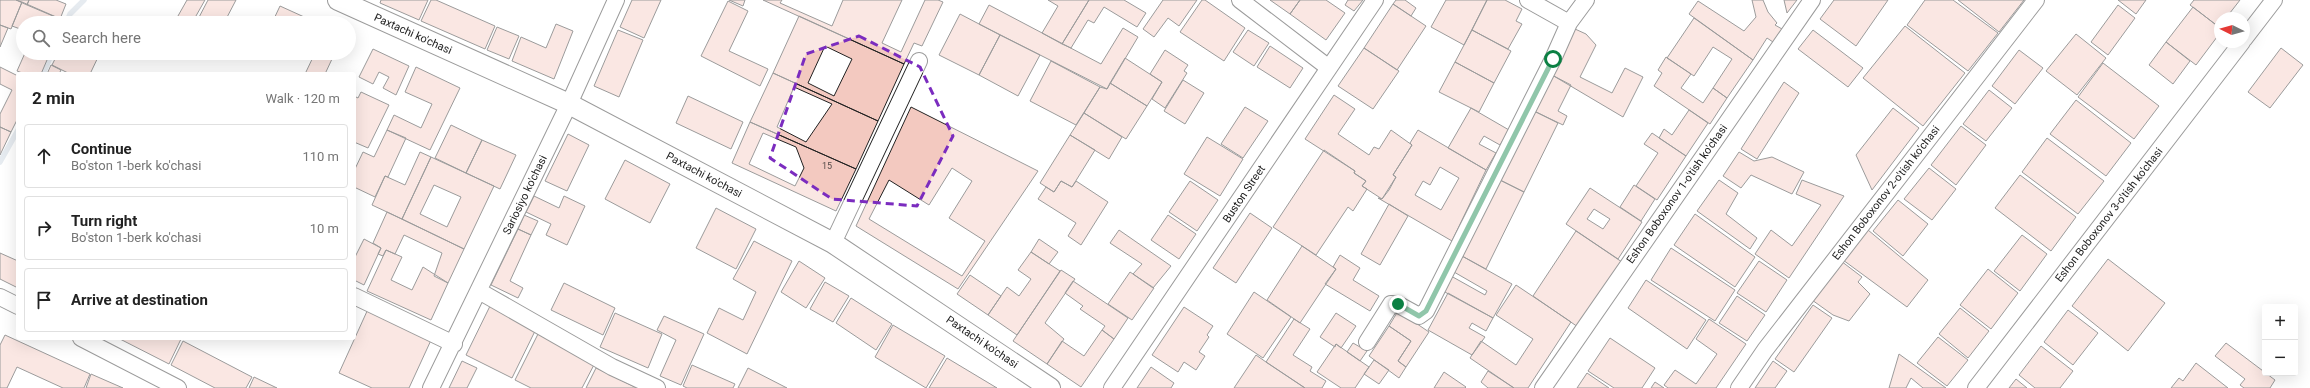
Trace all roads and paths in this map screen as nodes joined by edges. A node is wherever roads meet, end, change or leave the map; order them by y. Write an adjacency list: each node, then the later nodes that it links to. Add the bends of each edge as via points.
1 (338, 0): 15 (street, Paxtachi ko'chasi)
2 (616, 0): 15 (street, Sariosiyo ko'chasi)
3 (1240, 0): 14 (street)
4 (1375, 0): 14 (street, Buston Street)
5 (1528, 0): 10 (street)
6 (1586, 0): 10 (street)
7 (1812, 0): 29 (street, Eshon Boboxonov 1-o'tish ko'chasi)
8 (2036, 0): 30 (street, Eshon Boboxonov 2-o'tish ko'chasi, via 1770,343)
9 (2274, 0): 11 (street)
10 (1569, 22): 22 (street, via 1553,59 1426,311 1419,316 1398,304 1391,304)
11 (2250, 31)
12 (2237, 48): 31 (street, Eshon Boboxonov 3-o'tish ko'chasi)
13 (919, 61): 16 (street)
14 (1329, 68): 28 (street, Buston Street)
15 (569, 104): 16 (street, Paxtachi ko'chasi); 17 (street, Sariosiyo ko'chasi)
16 (833, 243): 27 (street, Paxtachi ko'chasi)
17 (479, 291): 23 (street, Sariosiyo ko'chasi); 26 (street, via 612,367)
18 (0, 296): 20 (street)
19 (356, 297): 23 (street)
20 (16, 305)
21 (85, 340): 24 (street)
22 (1367, 342)
23 (454, 344): 25 (street, Sariosiyo ko'chasi)
24 (178, 388)
25 (431, 388)
26 (657, 388)
27 (1050, 388)
28 (1112, 388)
29 (1543, 388)
30 (1739, 388)
31 (1976, 388)

